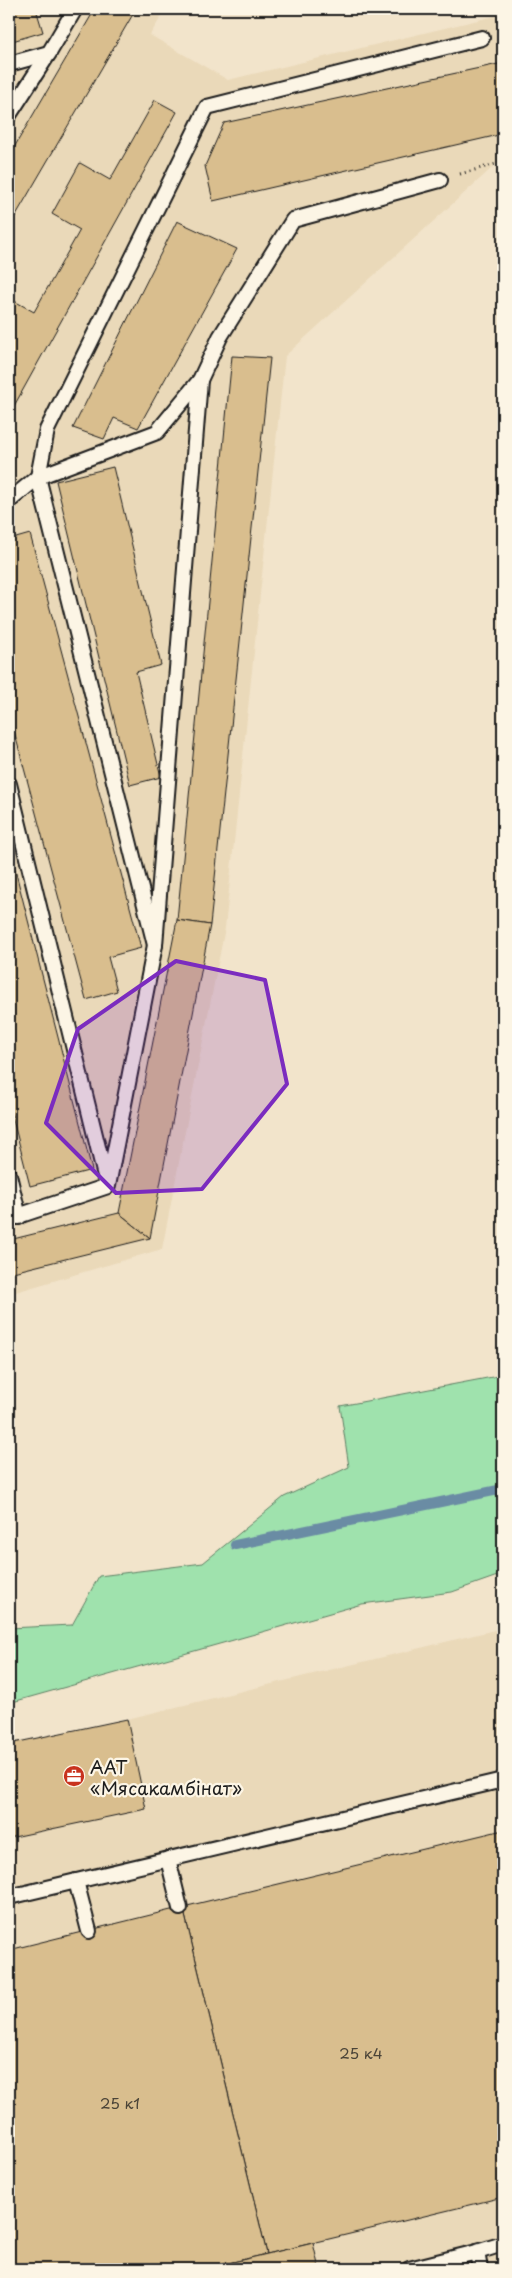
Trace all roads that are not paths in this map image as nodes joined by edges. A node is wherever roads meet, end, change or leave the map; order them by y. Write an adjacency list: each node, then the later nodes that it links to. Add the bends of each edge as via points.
1 (75, 9): 3 (lane)
2 (482, 38): 8 (lane, via 207,107 46,430)
3 (49, 53): 4 (lane); 5 (lane)
4 (9, 64)
5 (9, 115)
6 (440, 180): 7 (lane, via 293,220 220,338)
7 (200, 380): 8 (lane, via 157,432); 11 (lane)
8 (38, 478): 9 (lane); 11 (lane)
9 (9, 501)
10 (9, 784): 13 (lane)
11 (155, 945): 13 (lane)
12 (9, 1175): 14 (lane)
13 (108, 1186): 14 (lane)
14 (14, 1218)
15 (503, 1780): 16 (lane)
16 (168, 1859): 17 (lane); 19 (lane)
17 (76, 1881): 18 (lane); 20 (lane)
18 (9, 1897)
19 (180, 1908)
20 (89, 1931)
21 (503, 2244): 22 (lane)
22 (477, 2252): 23 (lane); 24 (lane)
23 (410, 2269)
24 (480, 2269)

